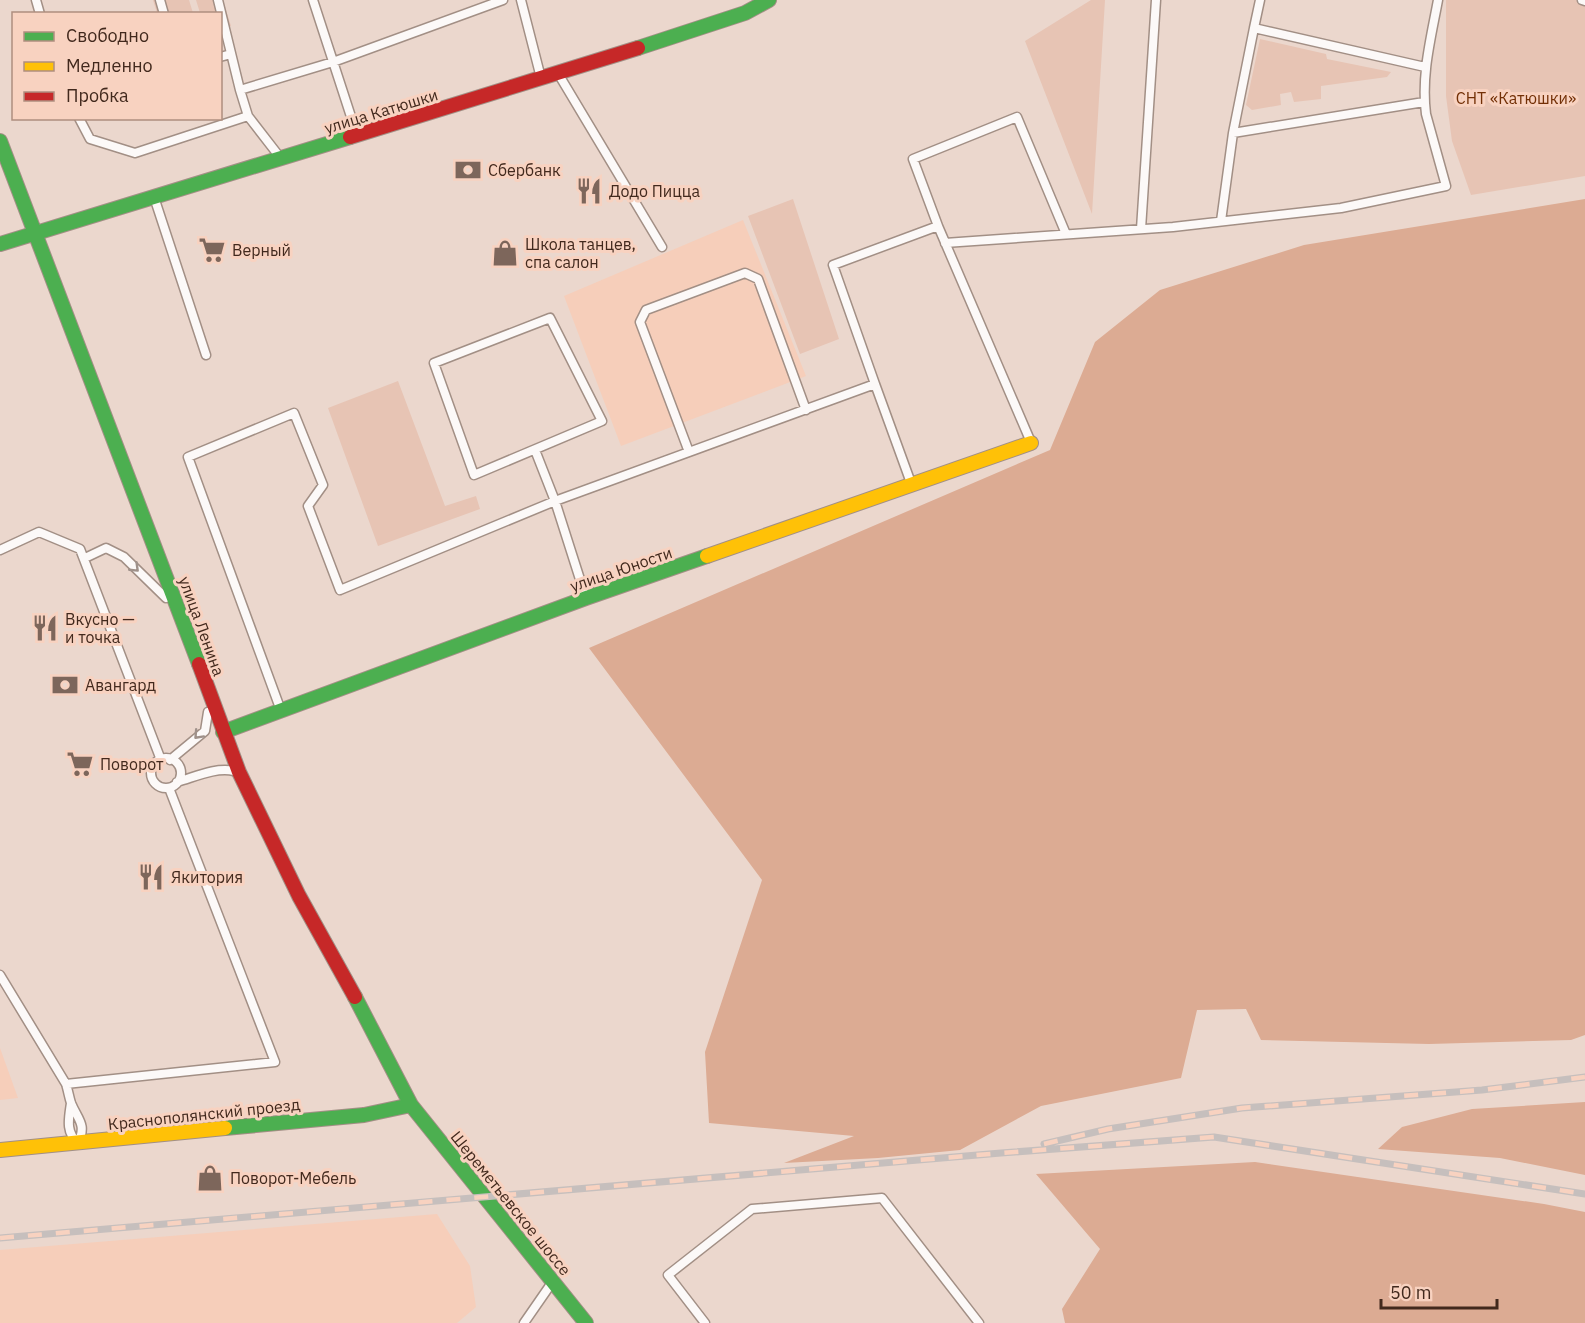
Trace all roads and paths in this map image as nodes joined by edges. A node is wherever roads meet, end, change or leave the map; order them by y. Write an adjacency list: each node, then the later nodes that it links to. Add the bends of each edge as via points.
1 (313, 0): 13 (lane)
2 (503, 0): 13 (lane)
3 (520, 0): 16 (lane)
4 (769, 0): 8 (main road, улица Катюшки)
5 (1156, 0): 28 (lane)
6 (1260, 0): 10 (lane)
7 (1438, 0): 14 (lane)
8 (755, 4): 15 (main road, улица Катюшки, via 745,13)
9 (222, 17): 11 (lane)
10 (1254, 28): 14 (lane); 21 (lane)
11 (231, 54): 12 (lane); 17 (lane)
12 (222, 56)
13 (333, 62): 17 (lane); 22 (lane)
14 (1425, 68): 18 (lane)
15 (558, 74): 16 (main road, улица Катюшки); 33 (lane)
16 (541, 79): 22 (main road, улица Катюшки)
17 (240, 90): 19 (lane)
18 (1424, 102): 21 (lane); 26 (lane, via 1446,186 1341,208)
19 (248, 116): 20 (lane, via 135,153 90,139); 24 (lane)
20 (80, 120)
21 (1233, 133): 26 (lane)
22 (357, 135): 24 (main road, улица Катюшки)
23 (0, 141): 29 (main road, улица Ленина)
24 (280, 158): 25 (main road, улица Катюшки)
25 (154, 196): 29 (main road, улица Катюшки); 34 (lane)
26 (1221, 221): 28 (lane)
27 (938, 226): 30 (lane, via 913,159 1017,117); 31 (lane); 35 (lane, via 833,265)
28 (1142, 229): 30 (lane)
29 (36, 234): 32 (main road, улица Катюшки); 45 (main road, улица Ленина)
30 (1066, 234): 31 (lane)
31 (945, 243): 37 (lane)
32 (0, 244)
33 (662, 247)
34 (206, 355)
35 (875, 384): 36 (lane); 40 (lane)
36 (806, 410): 39 (lane); 39 (lane, via 758,279 745,273 646,310 640,322)
37 (1031, 443): 40 (main road, улица Юности)
38 (535, 450): 38 (lane, via 602,421 550,318 434,363 474,475); 41 (lane)
39 (689, 452): 41 (lane)
40 (912, 485): 44 (main road, улица Юности)
41 (555, 501): 44 (lane); 47 (lane, via 340,590 308,506 323,485 294,413 188,457)
42 (0, 550): 43 (lane, via 39,532 80,549)
43 (85, 558): 45 (lane, one-way to 45, via 106,548 123,557); 49 (lane)
44 (586, 598): 47 (main road, улица Юности)
45 (180, 612): 46 (main road, улица Ленина)
46 (211, 700): 48 (main road, улица Ленина); 49 (lane, one-way to 49, via 205,730)
47 (282, 711): 48 (main road, улица Юности)
48 (223, 732): 50 (main road, улица Ленина)
49 (165, 760): 51 (lane, via 174,761 180,769 180,778); 51 (lane, via 153,765 152,779 159,786)
50 (239, 772): 51 (lane, via 226,770); 55 (main road, улица Ленина, via 299,896)
51 (173, 785): 53 (lane, via 275,1062)
52 (0, 975): 53 (lane)
53 (66, 1084): 54 (lane)
54 (71, 1103): 56 (lane, via 83,1130); 56 (lane, via 69,1131)
55 (411, 1105): 56 (main road, Краснополянский проезд, via 318,1124); 58 (main road, Шереметьевское шоссе)
56 (78, 1143): 57 (main road, Краснополянский проезд)
57 (0, 1150)
58 (553, 1281): 59 (lane); 60 (main road, Шереметьевское шоссе)
59 (524, 1323)
60 (586, 1323)
61 (705, 1323): 62 (lane, via 668,1275 752,1209 882,1198)
62 (979, 1323)

